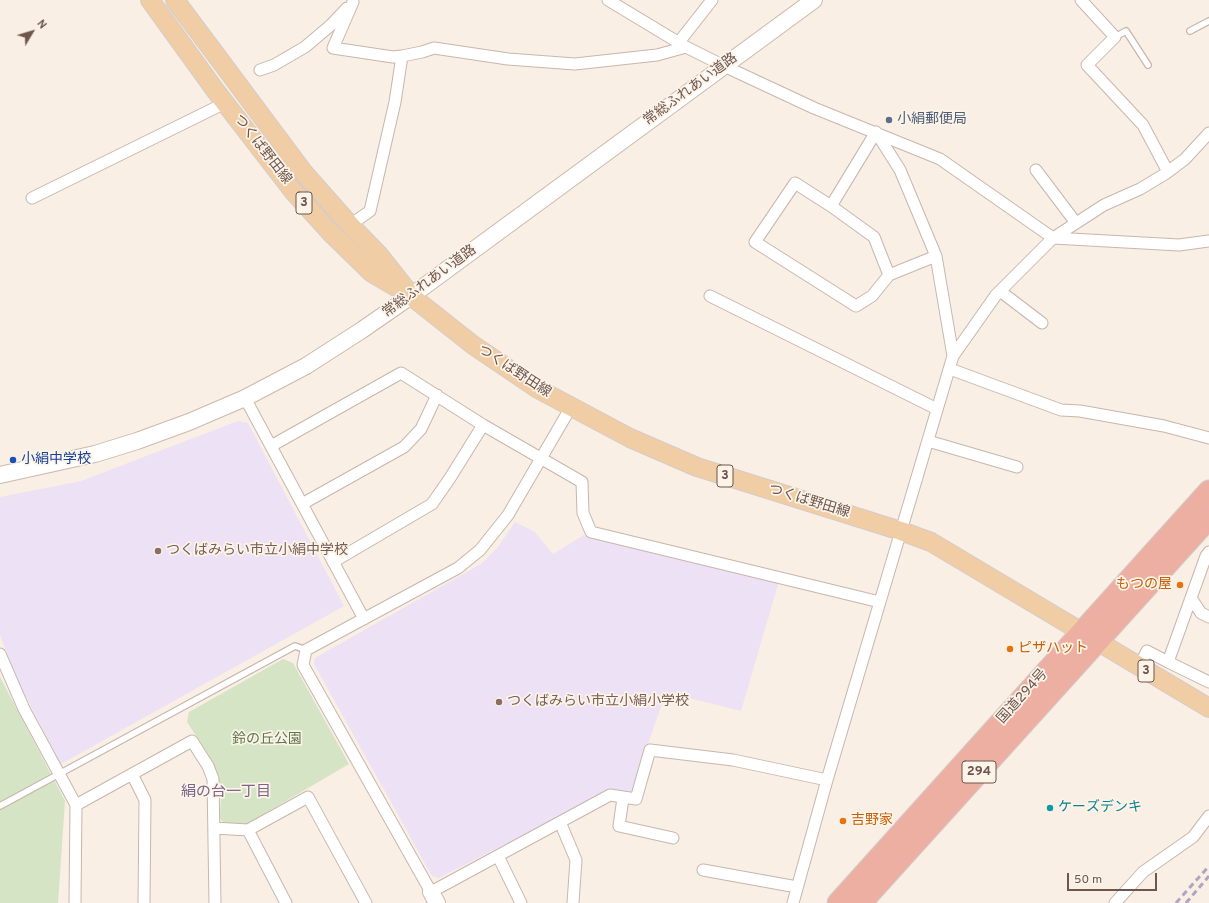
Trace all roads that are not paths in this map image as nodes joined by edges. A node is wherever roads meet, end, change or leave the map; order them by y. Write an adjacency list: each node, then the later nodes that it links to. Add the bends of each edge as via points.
1 (150, 0): 16 (main road, つくば野田線 / 3)
2 (175, 0): 24 (main road, つくば野田線 / 3, via 304,173)
3 (608, 0): 11 (street)
4 (712, 0): 11 (street)
5 (814, 0): 14 (street, 常総ふれあい道路)
6 (353, 1): 12 (street, via 333,48 392,57); 15 (street, via 331,25 305,47)
7 (1086, 2): 10 (street)
8 (1209, 21): 9 (lane)
9 (1190, 31)
10 (1115, 37): 13 (lane, via 1126,31); 20 (street, via 1087,65 1142,125)
11 (683, 45): 12 (street, via 657,55 575,64 508,59 434,48); 14 (street)
12 (402, 56): 24 (street, via 395,102 370,211)
13 (1148, 65)
14 (724, 66): 17 (street, via 814,108); 30 (street, 常総ふれあい道路)
15 (260, 70)
16 (220, 96): 21 (street); 30 (main road, つくば野田線 / 3, via 293,191 331,233 372,273)
17 (876, 132): 22 (street); 25 (street, via 940,159); 27 (street, via 900,170)
18 (1209, 133): 20 (street, via 1185,159)
19 (1036, 170): 23 (street)
20 (1168, 172): 23 (street, via 1140,189 1104,205)
21 (32, 198)
22 (831, 206): 28 (street, via 874,237); 28 (street, via 795,183 756,242 856,306 872,296)
23 (1076, 223): 25 (street)
24 (350, 225): 30 (main road, つくば野田線 / 3, via 386,263)
25 (1053, 238): 26 (street, via 1179,245); 29 (street)
26 (1209, 242)
27 (936, 256): 28 (street); 33 (street)
28 (889, 275)
29 (1000, 291): 32 (street); 33 (street)
30 (411, 296): 36 (street, 常総ふれあい道路, via 306,366); 37 (main road, つくば野田線 / 3, via 492,358 538,389)
31 (710, 296): 38 (street)
32 (1042, 323)
33 (953, 356): 34 (street)
34 (950, 369): 38 (street); 40 (street, via 1061,410 1164,426)
35 (437, 395): 39 (street); 42 (street, via 401,373); 47 (street, via 421,429 404,447)
36 (245, 398): 42 (street); 45 (street, 常総ふれあい道路, via 137,441 87,456)
37 (571, 407): 43 (street); 49 (main road, つくば野田線 / 3, via 630,438 697,467)
38 (938, 409): 41 (street)
39 (483, 425): 43 (street); 51 (street, via 432,504)
40 (1209, 438)
41 (928, 441): 44 (street); 49 (street)
42 (271, 446): 47 (street)
43 (542, 458): 53 (street, via 582,482 583,513 591,532); 55 (street, via 508,515 480,550 458,568)
44 (1017, 466)
45 (0, 474)
46 (1209, 491): 56 (highway, 国道294号 / 294)
47 (302, 504): 51 (street)
48 (1209, 518): 56 (highway, 国道294号 / 294)
49 (901, 530): 53 (street); 56 (main road, つくば野田線 / 3, via 931,542 962,559)
50 (1209, 552): 52 (street)
51 (333, 562): 55 (street)
52 (1191, 598): 54 (street, via 1201,614); 59 (street)
53 (880, 602): 65 (street)
54 (1209, 616)
55 (364, 619): 57 (street)
56 (1090, 637): 60 (main road, つくば野田線 / 3); 86 (highway, 国道294号 / 294); 87 (highway, 国道294号 / 294)
57 (306, 650): 64 (lane, via 295,646); 77 (street, via 303,665)
58 (0, 654): 64 (street)
59 (1168, 662): 60 (street, via 1147,651); 61 (street)
60 (1139, 667): 62 (main road, つくば野田線 / 3)
61 (1209, 682)
62 (1209, 708)
63 (132, 774): 67 (street); 71 (street, via 192,741 208,766 213,780); 79 (street, via 145,800)
64 (57, 775): 67 (street); 68 (lane)
65 (827, 780): 66 (street, via 733,760 650,750 636,799); 76 (street)
66 (623, 798): 70 (street, via 610,795); 73 (street, via 619,826)
67 (76, 805): 78 (street)
68 (0, 806)
69 (1209, 816): 88 (street, via 1192,837 1144,872)
70 (560, 822): 74 (street); 84 (street, via 576,860)
71 (214, 828): 72 (street); 80 (street)
72 (248, 830): 81 (street); 82 (street, via 308,797)
73 (673, 838)
74 (498, 856): 77 (street); 83 (street)
75 (703, 870): 76 (street)
76 (797, 887): 85 (street)
77 (434, 898)
78 (74, 903)
79 (144, 903)
80 (215, 903)
81 (286, 903)
82 (366, 903)
83 (521, 903)
84 (573, 903)
85 (793, 903)
86 (838, 903)
87 (861, 903)
88 (1115, 903)

